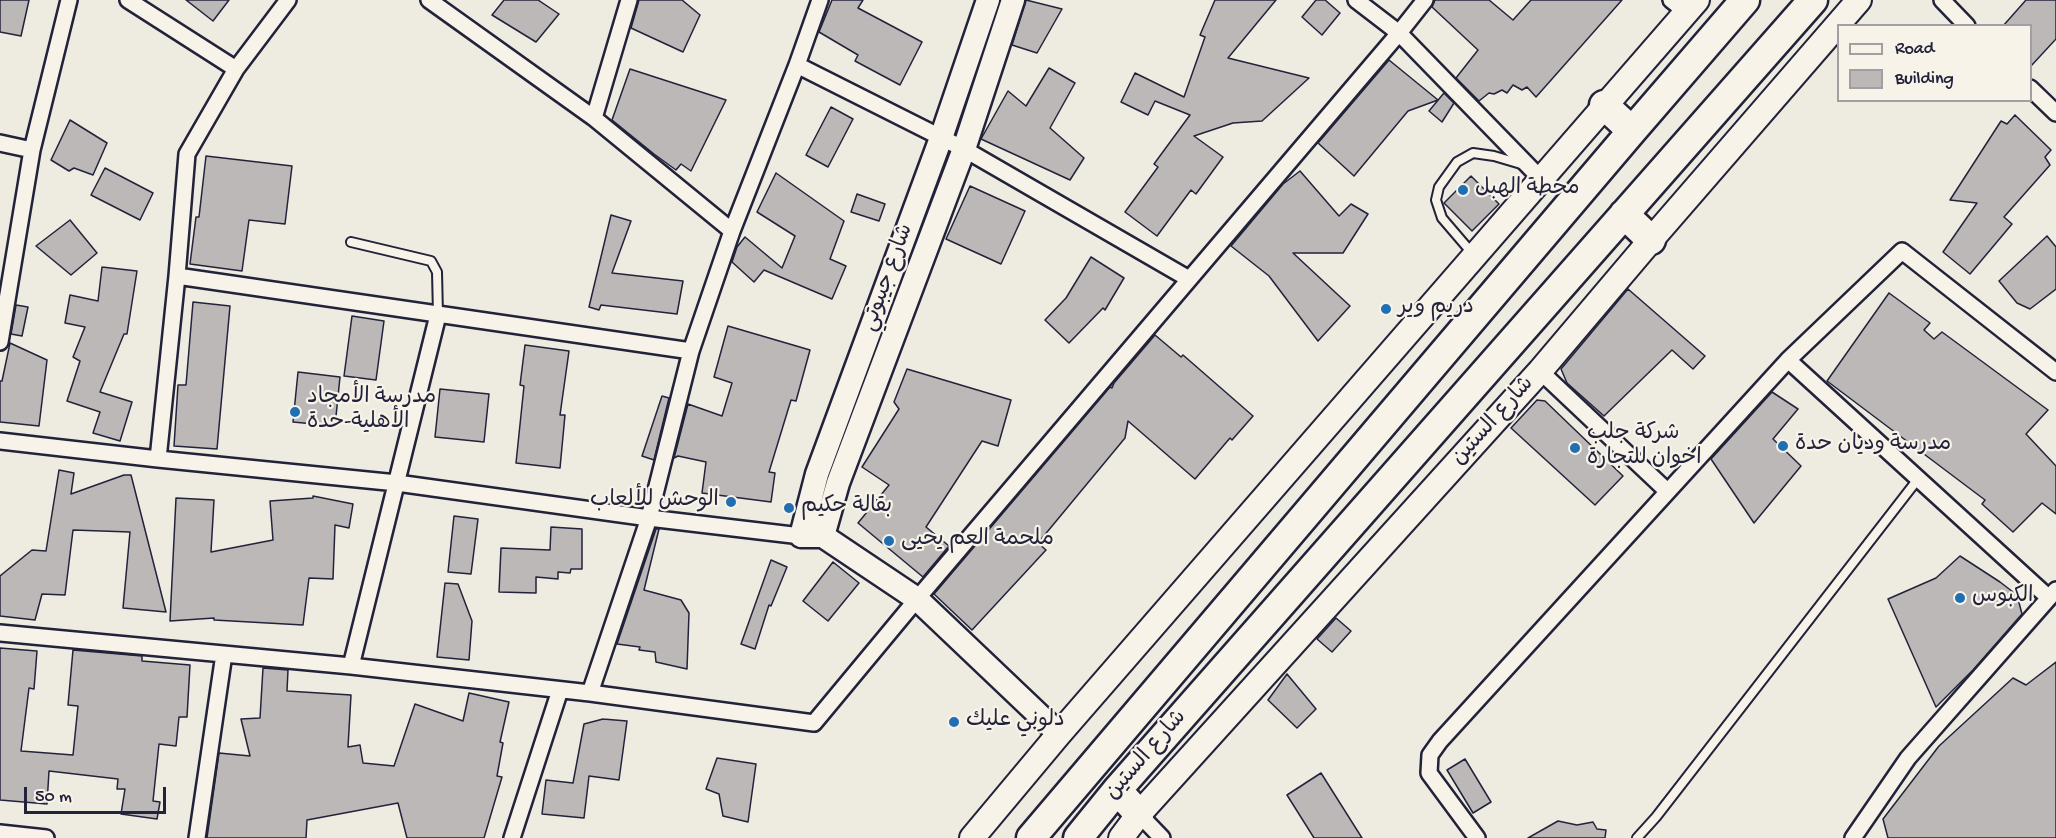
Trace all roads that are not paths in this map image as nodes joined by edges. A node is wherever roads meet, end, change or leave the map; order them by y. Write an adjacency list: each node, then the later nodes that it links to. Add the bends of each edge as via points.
1 (69, 0): 30 (street)
2 (128, 0): 21 (street)
3 (288, 0): 21 (street)
4 (429, 0): 25 (street)
5 (629, 0): 25 (street)
6 (820, 0): 20 (street)
7 (988, 0): 27 (street, شارع جيبوتي)
8 (1013, 0): 29 (street, شارع جيبوتي)
9 (1356, 0): 19 (street)
10 (1425, 0): 19 (street)
11 (1745, 0): 26 (highway, شارع الستين)
12 (1813, 0): 32 (highway, شارع الستين)
13 (1858, 0): 17 (main road, شارع الستين)
14 (1942, 0): 18 (street)
15 (1685, 4): 23 (main road)
16 (1837, 24): 34 (main road, شارع الستين)
17 (1837, 24)
18 (1966, 24)
19 (1399, 33): 31 (street); 38 (street)
20 (797, 65): 27 (street); 33 (street)
21 (236, 69): 37 (street, via 187,154)
22 (2032, 89): 24 (street)
23 (1604, 105): 26 (highway); 31 (main road)
24 (2056, 113)
25 (594, 118): 33 (street)
26 (1632, 131): 67 (highway, شارع الستين)
27 (941, 138): 29 (street); 51 (street, شارع جيبوتي, via 817,474)
28 (0, 143): 30 (street)
29 (964, 149): 38 (street); 51 (street, شارع جيبوتي, via 842,472)
30 (32, 150): 40 (street)
31 (1535, 173): 36 (main road); 36 (lane, via 1494,156 1473,153 1456,162 1439,187 1436,200 1442,218)
32 (1624, 214): 34 (highway); 60 (highway, شارع الستين)
33 (732, 231): 41 (street)
34 (1651, 240): 43 (main road, شارع الستين)
35 (351, 243): 39 (lane, via 431,261 437,272)
36 (1475, 256): 59 (main road)
37 (177, 276): 39 (street); 46 (street)
38 (1189, 279): 53 (street)
39 (438, 315): 41 (street); 48 (street)
40 (0, 342)
41 (691, 351): 50 (street)
42 (1788, 360): 44 (street, via 1902,250); 47 (street); 49 (street)
43 (1540, 371): 49 (street); 61 (main road, شارع الستين)
44 (2056, 372)
45 (0, 441): 46 (street)
46 (158, 459): 48 (street)
47 (1918, 479): 52 (street); 72 (lane)
48 (397, 483): 50 (street); 56 (street)
49 (1667, 491): 71 (street, via 1430,755 1429,773)
50 (648, 518): 51 (street); 58 (street)
51 (812, 536): 53 (street)
52 (2053, 594): 73 (street, via 1908,758)
53 (917, 599): 58 (street, via 814,723); 59 (street)
54 (0, 633): 55 (street)
55 (224, 654): 56 (street); 64 (street)
56 (351, 666): 57 (street)
57 (560, 690): 58 (street); 65 (street)
58 (590, 693)
59 (1059, 734): 66 (main road)
60 (1117, 790): 61 (highway); 68 (highway, شارع الستين)
61 (1139, 814): 69 (main road, شارع الستين); 70 (street)
62 (0, 833): 63 (street)
63 (46, 838)
64 (197, 838)
65 (512, 838)
66 (972, 838)
67 (1031, 838)
68 (1078, 838)
69 (1121, 838)
70 (1162, 838)
71 (1477, 838)
72 (1637, 838)
73 (1853, 838)

